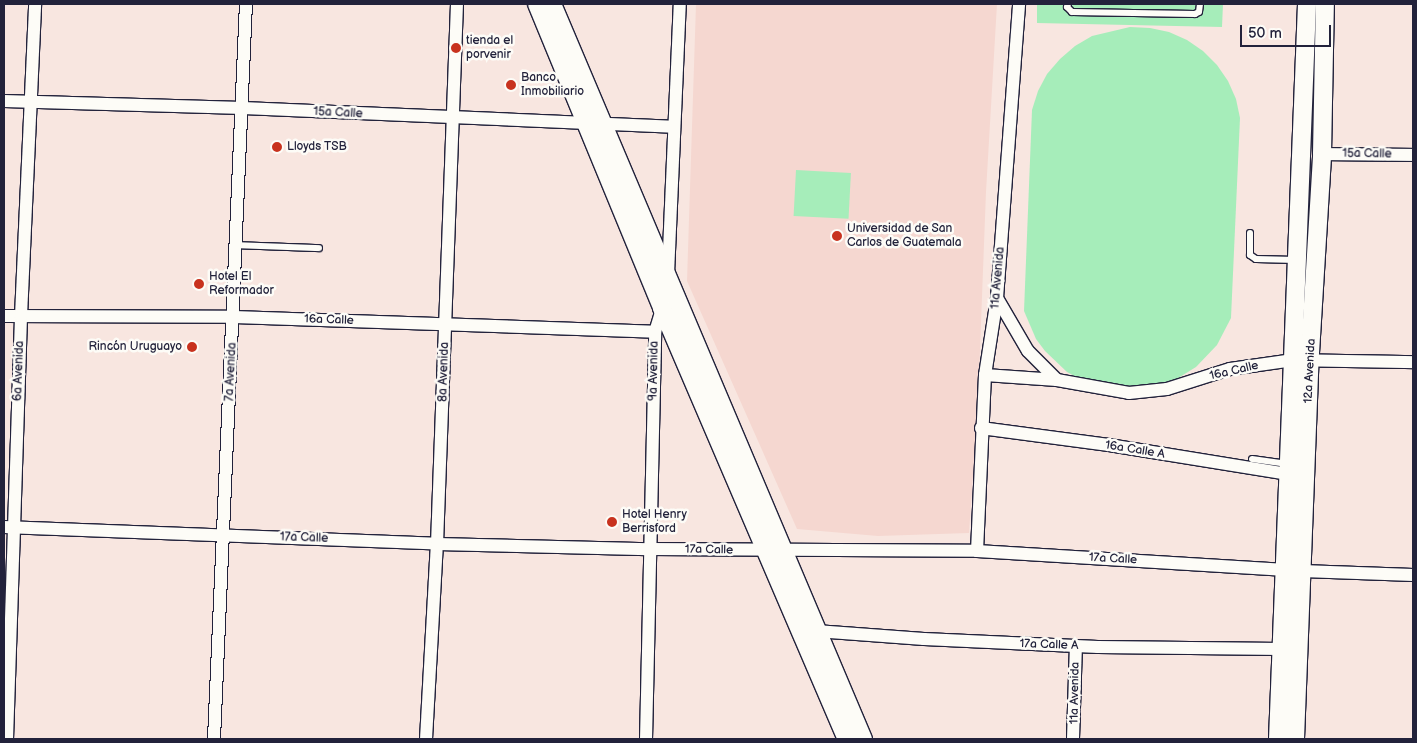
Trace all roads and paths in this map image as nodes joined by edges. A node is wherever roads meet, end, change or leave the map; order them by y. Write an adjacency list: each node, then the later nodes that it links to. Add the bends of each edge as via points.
1 (35, 4): 13 (street, 6a Avenida)
2 (246, 4): 14 (street, 7a Avenida)
3 (457, 4): 15 (street, 8a Avenida)
4 (537, 4): 16 (main road)
5 (552, 4): 16 (main road)
6 (680, 4): 17 (street, 9a Avenida)
7 (1019, 4): 25 (street, 11a Avenida)
8 (1068, 4): 9 (lane, via 1072,12 1194,14 1199,12)
9 (1200, 4)
10 (1307, 4): 23 (main road, 12a Avenida)
11 (1326, 4): 18 (main road, 12a Avenida)
12 (4, 101): 13 (street, 15a Calle)
13 (30, 102): 14 (street, 15a Calle); 28 (street, 6a Avenida)
14 (243, 108): 15 (street, 15a Calle); 21 (street, 7a Avenida)
15 (453, 119): 16 (street, 15a Calle); 30 (street, 8a Avenida)
16 (595, 124): 17 (street, 15a Calle); 24 (main road); 26 (main road)
17 (673, 127): 24 (street, 9a Avenida)
18 (1322, 154): 19 (street, 15a Calle); 32 (main road, 12a Avenida)
19 (1413, 155)
20 (1250, 234): 23 (lane, via 1250,255 1256,259)
21 (236, 245): 22 (lane); 29 (street, 7a Avenida)
22 (319, 248)
23 (1297, 260): 32 (main road, 12a Avenida)
24 (668, 279): 26 (street, 9a Avenida); 45 (main road)
25 (997, 298): 34 (street, 11a Avenida); 35 (street, via 1028,351)
26 (662, 308): 31 (street, 9a Avenida); 43 (main road)
27 (4, 316): 28 (street, 16a Calle)
28 (21, 316): 29 (street, 16a Calle); 39 (street, 6a Avenida)
29 (234, 317): 30 (street, 16a Calle); 40 (street, 7a Avenida)
30 (446, 325): 31 (street, 16a Calle); 41 (street, 8a Avenida)
31 (655, 332): 42 (street, 9a Avenida)
32 (1302, 360): 33 (street, 16a Calle); 35 (street, 16a Calle, via 1230,369 1167,389 1129,393); 38 (main road, 12a Avenida); 46 (main road, 12a Avenida)
33 (1413, 362)
34 (985, 375): 35 (street, 16a Calle); 36 (street, 11a Avenida)
35 (1057, 380)
36 (982, 428): 38 (street, 16a Calle A); 44 (street, 11a Avenida)
37 (1252, 459): 38 (lane)
38 (1289, 469): 46 (main road, 12a Avenida)
39 (9, 527): 40 (street, 17a Calle); 51 (street, 6a Avenida)
40 (223, 535): 41 (street, 17a Calle); 52 (street, 7a Avenida)
41 (438, 544): 42 (street, 17a Calle); 53 (street, 8a Avenida)
42 (649, 549): 43 (street, 17a Calle); 54 (street, 9a Avenida)
43 (767, 551): 45 (street, 17a Calle); 55 (main road)
44 (977, 551): 45 (street, 17a Calle); 46 (street, 17a Calle)
45 (785, 552): 48 (main road)
46 (1293, 570): 47 (street, 17a Calle); 50 (main road, 12a Avenida); 59 (main road, 12a Avenida)
47 (1413, 575)
48 (816, 631): 49 (street, 17a Calle A); 56 (main road)
49 (1076, 646): 50 (street, 17a Calle A); 57 (street, 11a Avenida)
50 (1282, 649): 58 (main road, 12a Avenida)
51 (7, 739)
52 (214, 739)
53 (426, 739)
54 (646, 739)
55 (847, 739)
56 (863, 739)
57 (1074, 739)
58 (1278, 739)
59 (1295, 739)

